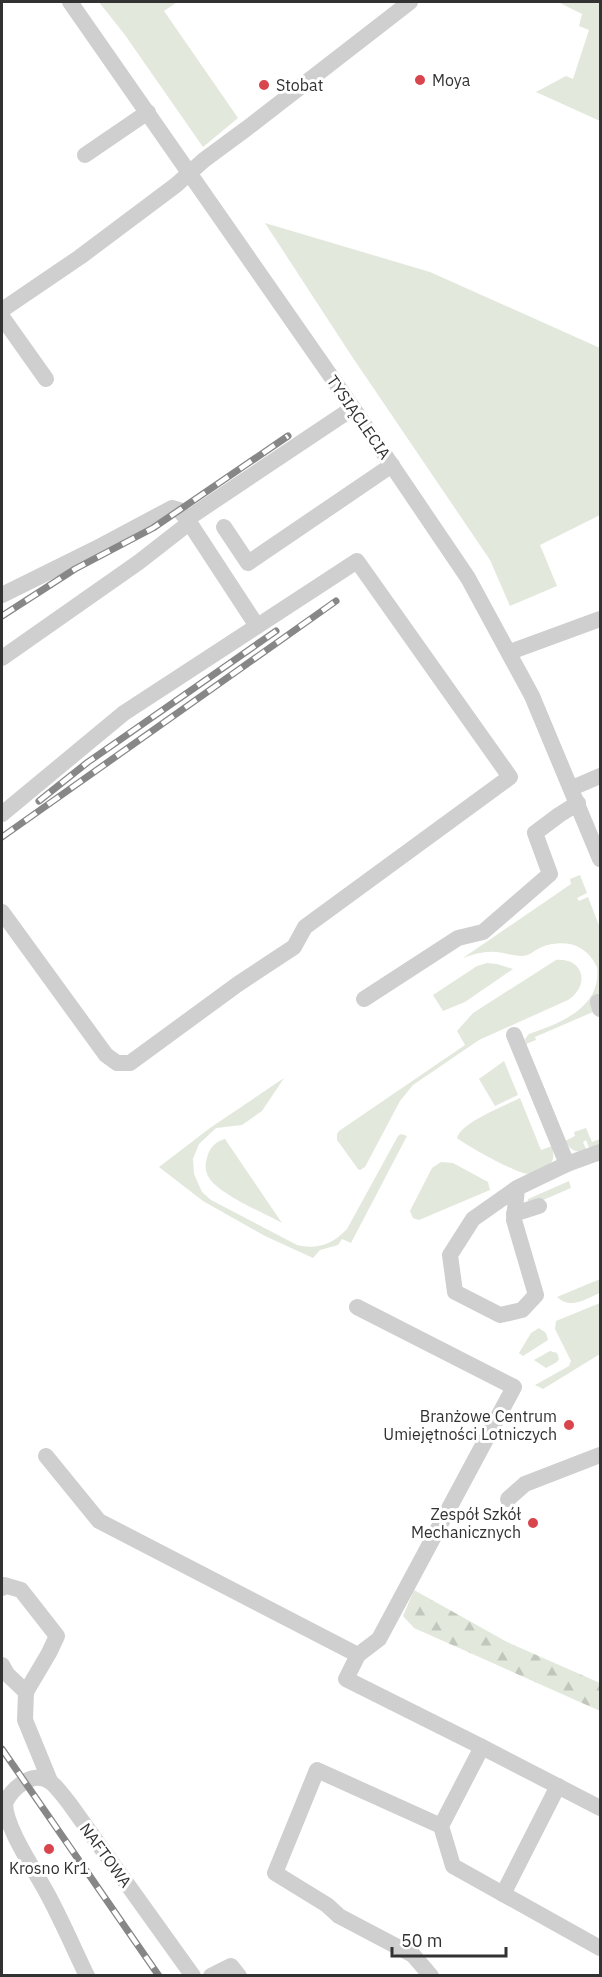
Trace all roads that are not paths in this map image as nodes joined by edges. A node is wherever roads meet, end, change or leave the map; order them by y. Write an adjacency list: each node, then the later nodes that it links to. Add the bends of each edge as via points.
1 (70, 2): 3 (street, TYSIĄCLECIA)
2 (410, 2): 5 (street)
3 (148, 112): 4 (street); 5 (street, TYSIĄCLECIA)
4 (85, 155)
5 (190, 173): 6 (street); 9 (street, TYSIĄCLECIA)
6 (2, 310)
7 (2, 317): 8 (street)
8 (46, 379)
9 (353, 408): 10 (street, TYSIĄCLECIA); 11 (street)
10 (392, 465): 12 (street, via 248,563); 16 (street, TYSIĄCLECIA, via 468,578)
11 (188, 521): 13 (street, via 172,508); 15 (street); 17 (street, via 139,562)
12 (224, 527)
13 (2, 595)
14 (600, 619): 16 (street)
15 (257, 626): 20 (street, via 124,713); 22 (street, via 357,561 510,777 305,927 294,947 130,1063 117,1063 106,1055)
16 (510, 652): 19 (street, TYSIĄCLECIA)
17 (2, 658)
18 (600, 776): 19 (street)
19 (575, 796): 21 (street, TYSIĄCLECIA); 23 (street, via 535,833 550,874 483,932 458,938)
20 (2, 814)
21 (600, 860)
22 (2, 912)
23 (364, 999)
24 (514, 1035): 26 (street)
25 (600, 1152): 26 (street)
26 (567, 1164): 27 (street)
27 (517, 1188): 27 (street, via 473,1219 464,1220 450,1255 455,1292 500,1315 522,1310 536,1295)
28 (357, 1306): 33 (street, via 514,1387 379,1639)
29 (600, 1455): 31 (street, via 525,1484)
30 (46, 1456): 33 (street, via 99,1521)
31 (508, 1499)
32 (2, 1588): 35 (street, via 4,1585 21,1590 57,1636)
33 (358, 1655): 36 (street, via 346,1679)
34 (2, 1665): 35 (street)
35 (26, 1692): 37 (street, NAFTOWA, via 25,1719)
36 (482, 1747): 38 (street); 41 (street)
37 (50, 1781): 39 (street, via 42,1778 24,1782); 45 (street, NAFTOWA)
38 (558, 1786): 40 (street); 42 (street)
39 (3, 1800): 44 (street, via 13,1831)
40 (600, 1808)
41 (441, 1826): 42 (street, via 453,1866); 48 (street, via 316,1770 276,1873 339,1917 413,1955)
42 (503, 1894): 43 (street)
43 (600, 1948)
44 (87, 1976)
45 (194, 1976)
46 (211, 1976): 47 (street, via 231,1966)
47 (239, 1976)
48 (431, 1976)

